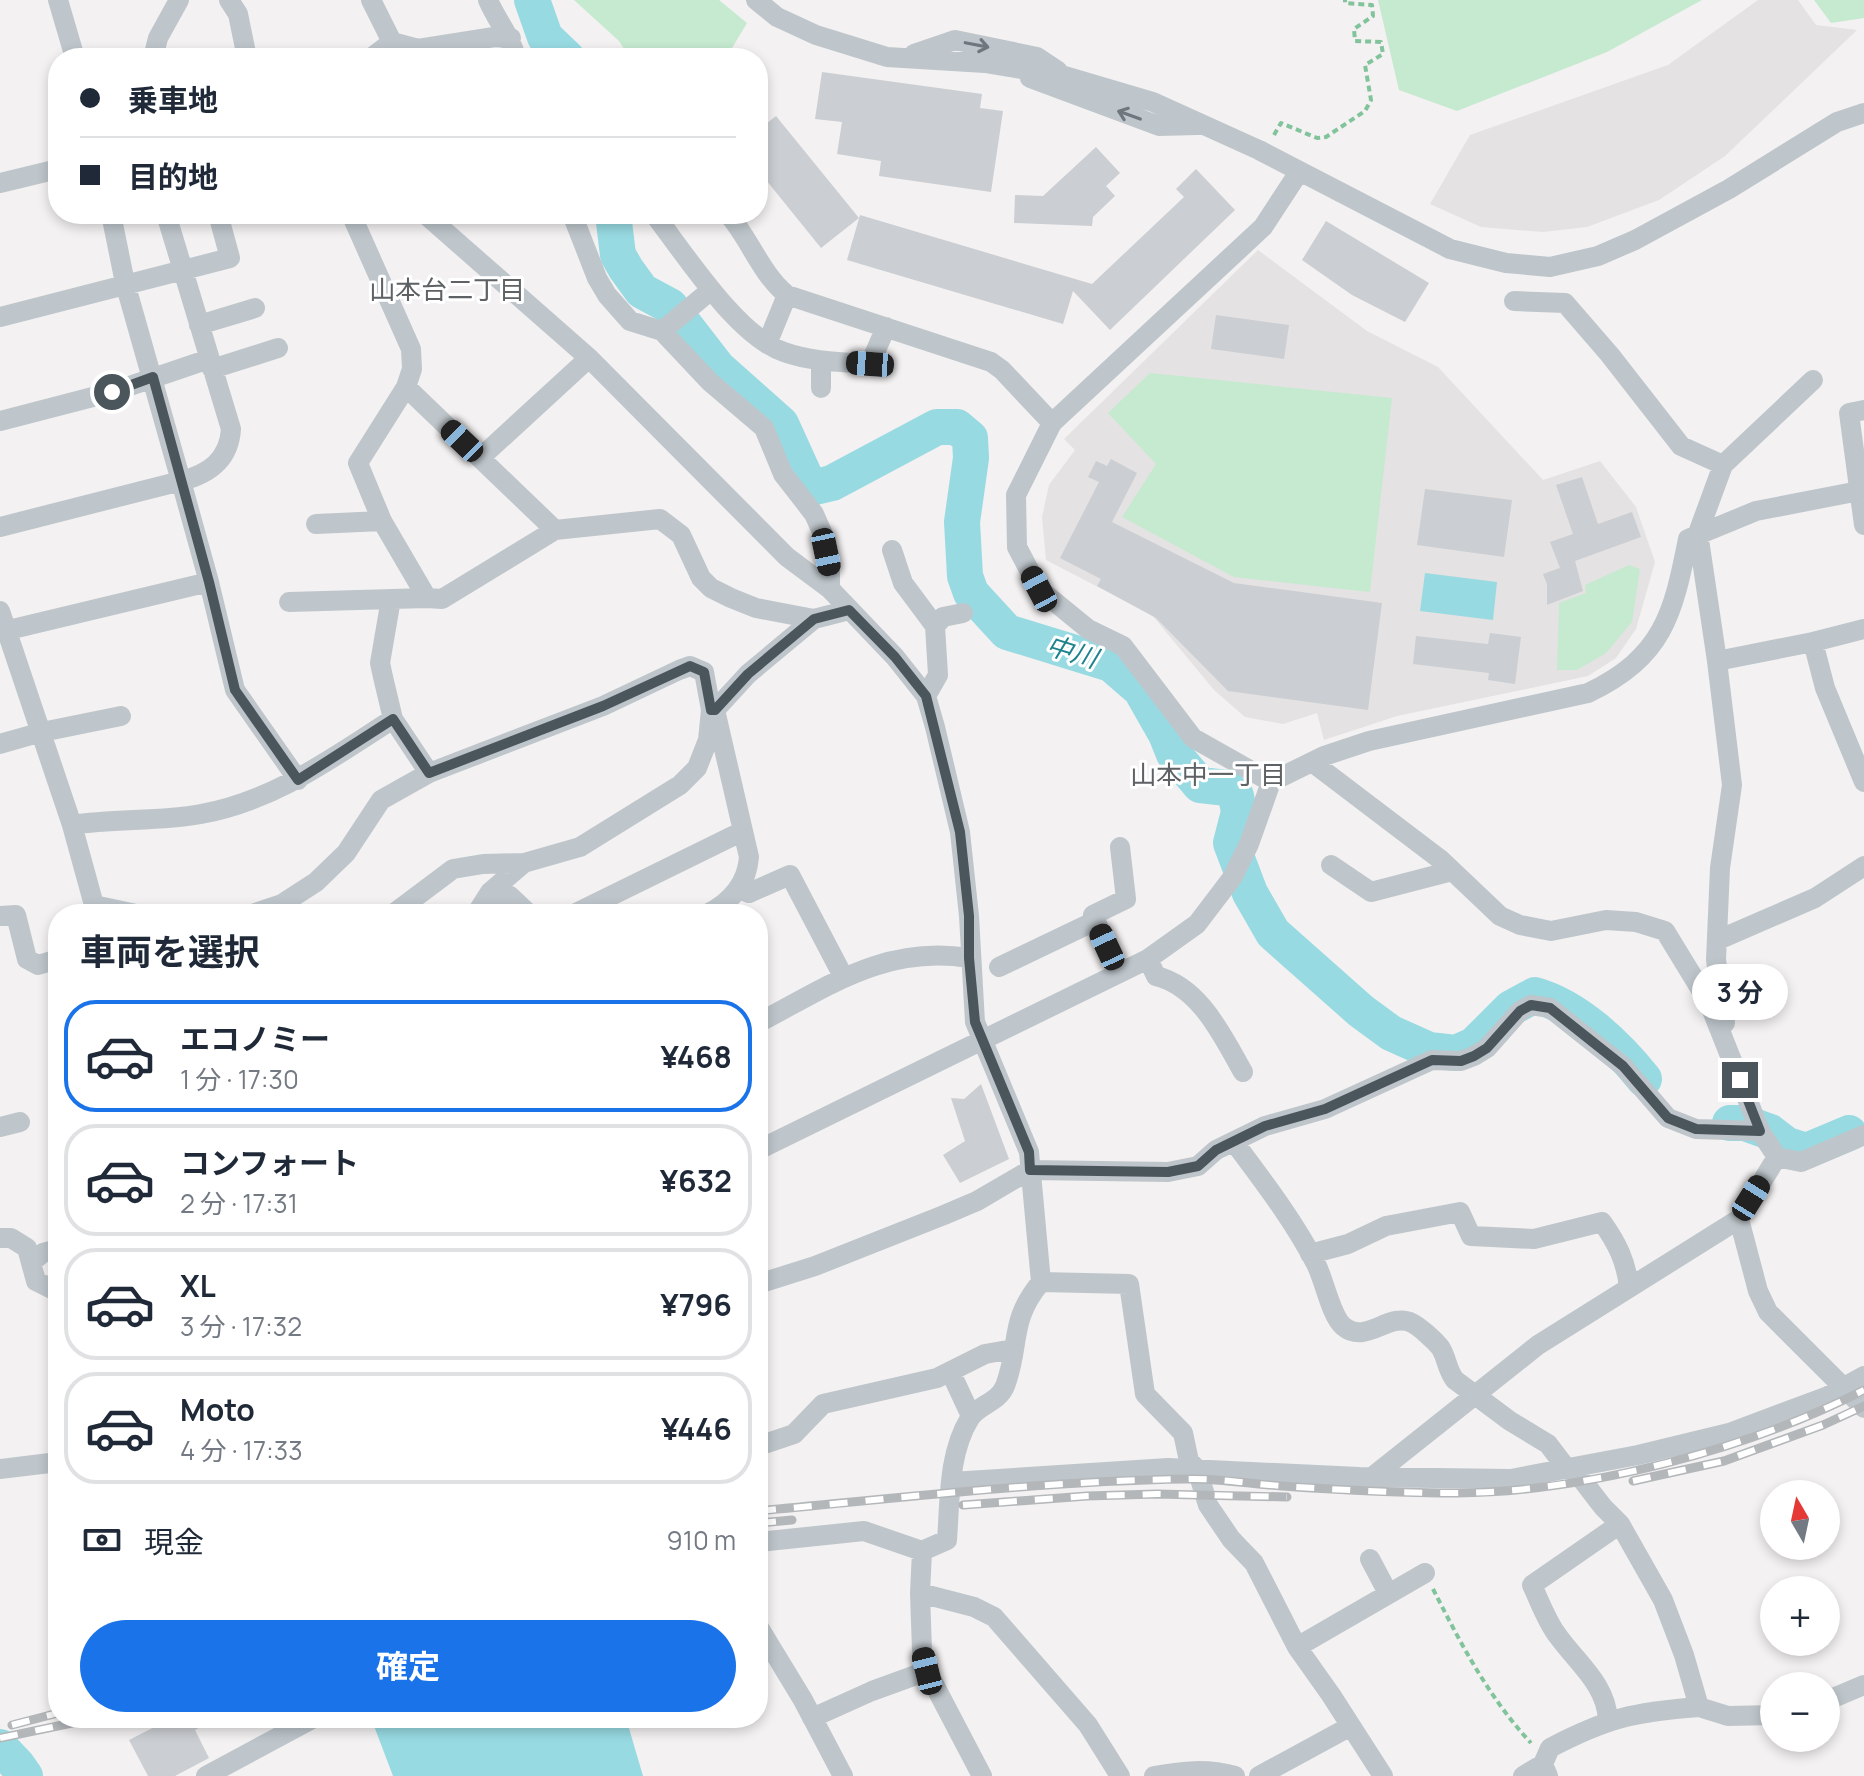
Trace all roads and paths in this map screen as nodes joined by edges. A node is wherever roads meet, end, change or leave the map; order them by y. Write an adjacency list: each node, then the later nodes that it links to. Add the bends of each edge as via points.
1 (58, 0): 9 (street)
2 (179, 0): 10 (street)
3 (229, 0): 11 (street, via 238,14)
4 (371, 0): 8 (street)
5 (488, 0): 15 (street)
6 (756, 0): 16 (street, via 777,17 816,35)
7 (1345, 0): 21 (path, via 1372,5 1373,16 1354,29 1355,41 1381,42 1383,54 1365,65 1371,100 1365,111 1326,137 1281,123)
8 (392, 42): 12 (street); 13 (street)
9 (72, 48)
10 (156, 48)
11 (245, 48)
12 (384, 48)
13 (414, 48)
14 (424, 48): 15 (street, via 494,37)
15 (514, 48)
16 (902, 57): 17 (street); 18 (street, one-way to 18, via 955,40 1037,57)
17 (1009, 67): 18 (street); 20 (street, one-way to 17, via 1159,126 1046,86)
18 (1065, 76): 20 (street, via 1153,102)
19 (1864, 113): 23 (street, via 1805,139 1729,189 1635,240 1598,256 1550,267 1450,249)
20 (1205, 125): 23 (street)
21 (1271, 141)
22 (48, 171): 24 (street)
23 (1299, 172): 54 (street, via 1263,227)
24 (0, 183)
25 (113, 224): 34 (street)
26 (169, 224): 33 (street)
27 (221, 224): 33 (street, via 230,258)
28 (355, 224): 50 (street, via 411,349)
29 (436, 224): 45 (street)
30 (576, 224): 42 (street, via 607,295 630,321)
31 (662, 224): 35 (street)
32 (736, 224): 36 (street, via 772,283)
33 (181, 272): 34 (street); 40 (street)
34 (125, 283): 39 (street); 48 (street)
35 (711, 290): 42 (street); 43 (street)
36 (787, 295): 41 (street); 43 (street)
37 (1514, 301): 56 (street, via 1565,303 1681,446)
38 (255, 308): 40 (street)
39 (0, 317)
40 (199, 325): 47 (street)
41 (886, 327): 46 (street, via 870,364); 54 (street, via 991,362)
42 (662, 331): 67 (street, via 764,428 783,474 822,532)
43 (767, 344): 46 (street)
44 (278, 348): 47 (street)
45 (589, 358): 55 (street); 67 (street, via 787,557)
46 (821, 361): 51 (street)
47 (211, 364): 48 (street); 57 (street, via 231,429 228,450 199,476)
48 (153, 377): 53 (street); 57 (street)
49 (1813, 380): 56 (street)
50 (406, 387): 55 (street); 59 (street, via 358,463)
51 (821, 388)
52 (1864, 410): 58 (street, via 1849,413)
53 (0, 421)
54 (1052, 423): 88 (street, via 1016,495 1017,547 1039,589 1088,629 1123,646 1193,738)
55 (480, 458): 63 (street)
56 (1723, 465): 64 (street)
57 (181, 481): 62 (street); 66 (street)
58 (1862, 490): 61 (street); 64 (street, via 1756,511)
59 (382, 521): 60 (street); 68 (street)
60 (316, 524)
61 (1864, 525)
62 (0, 527)
63 (555, 530): 68 (street, via 442,599); 73 (street, via 660,519 681,535 711,588 756,608)
64 (1698, 533): 78 (street); 85 (street, via 1688,539 1677,595 1653,646 1608,683 1588,693 1369,741)
65 (892, 550): 75 (street, via 903,583)
66 (209, 582): 74 (street); 87 (street, via 235,690)
67 (830, 589): 71 (street)
68 (427, 598): 69 (street)
69 (391, 599): 70 (street); 82 (street, via 380,663)
70 (289, 602)
71 (849, 610): 73 (street); 79 (street)
72 (963, 613): 75 (street, via 943,617)
73 (814, 619): 80 (street)
74 (2, 625): 83 (street)
75 (935, 626): 79 (street, via 938,675)
76 (1864, 629): 77 (street)
77 (1813, 642): 78 (street); 89 (street, via 1825,688)
78 (1717, 661): 108 (street, via 1732,785 1720,868)
79 (926, 696): 109 (street, via 960,832)
80 (713, 710): 86 (street, via 704,672 690,666 603,706); 91 (street); 93 (street, via 702,759 680,785 580,847)
81 (121, 716): 83 (street)
82 (393, 719): 86 (street); 87 (street)
83 (42, 732): 84 (street); 90 (street)
84 (0, 744)
85 (1312, 762): 88 (street); 96 (street)
86 (429, 773): 99 (street, via 381,800 346,853)
87 (298, 780): 90 (street, via 203,814)
88 (1271, 782): 110 (street, via 1232,878 1197,924)
89 (1864, 782)
90 (72, 825): 98 (street)
91 (743, 831): 97 (street, via 749,857); 104 (street)
92 (1120, 847): 107 (street, via 1126,899 1093,915)
93 (524, 863): 100 (street, via 453,869); 101 (street)
94 (1331, 865): 96 (street, via 1371,892)
95 (1864, 866): 108 (street, via 1815,898)
96 (1452, 871): 117 (street, via 1500,916 1520,925 1551,931 1606,920 1665,931 1709,1003)
97 (740, 889): 105 (street); 114 (street, via 749,893 790,875)
98 (94, 904)
99 (282, 904)
100 (406, 904)
101 (483, 904)
102 (496, 904): 103 (street, via 510,896)
103 (518, 904)
104 (594, 904)
105 (723, 904)
106 (0, 916): 111 (street, via 16,915 27,959 38,965)
107 (1095, 921): 112 (street); 113 (street)
108 (1718, 940): 117 (street, via 1716,960)
109 (969, 958): 114 (street, via 910,956); 116 (street)
110 (1148, 959): 113 (street); 118 (street, via 1156,976 1187,990)
111 (48, 962)
112 (999, 967)
113 (1119, 973): 116 (street)
114 (843, 976): 115 (street)
115 (768, 1017)
116 (982, 1042): 122 (street); 124 (street, via 1029,1152)
117 (1730, 1055): 119 (street)
118 (1243, 1072)
119 (1760, 1131): 121 (street, via 1696,1129 1668,1118 1623,1066 1550,1008 1531,1005 1474,1056 1432,1060 1325,1109 1265,1126); 123 (street)
120 (1864, 1135): 123 (street, via 1801,1162)
121 (1234, 1142): 124 (street, via 1184,1170); 128 (street)
122 (768, 1145)
123 (1777, 1157): 125 (street)
124 (1030, 1170): 130 (street, via 977,1201); 131 (street)
125 (1739, 1219): 133 (street); 137 (street, via 1768,1312)
126 (0, 1238): 129 (street, via 27,1248)
127 (48, 1252): 129 (street)
128 (1310, 1254): 133 (street, via 1386,1226 1460,1212 1471,1236 1534,1239 1602,1222 1626,1264); 138 (street, via 1341,1325 1356,1333 1412,1323 1440,1348 1449,1374)
129 (33, 1261): 132 (street, via 36,1281)
130 (768, 1281)
131 (1041, 1282): 134 (street, via 1016,1326); 145 (street, via 1129,1284 1145,1394 1183,1433 1189,1461)
132 (48, 1287)
133 (1629, 1287): 138 (street, via 1538,1345)
134 (1013, 1349): 135 (street, via 985,1354); 140 (street, via 1001,1395)
135 (951, 1373): 140 (street); 141 (street, via 823,1404 794,1434)
136 (1864, 1376): 137 (street)
137 (1844, 1387): 139 (street); 143 (street, via 1729,1433)
138 (1475, 1395): 143 (street, via 1548,1444); 146 (street)
139 (1864, 1408)
140 (971, 1416): 147 (street, via 958,1444)
141 (768, 1443)
142 (48, 1463): 144 (street)
143 (1570, 1468): 146 (street, via 1511,1479); 148 (street)
144 (0, 1469)
145 (1197, 1469): 146 (street); 147 (street); 156 (street, via 1208,1505 1254,1563)
146 (1372, 1477)
147 (951, 1482): 150 (street, via 947,1540)
148 (1620, 1524): 160 (street, via 1663,1600); 163 (street, via 1532,1585 1557,1635 1603,1695)
149 (768, 1541): 150 (street, via 864,1531)
150 (922, 1551): 153 (street)
151 (1370, 1559): 154 (street)
152 (1425, 1573): 154 (street); 166 (path, via 1470,1661)
153 (920, 1593): 157 (street); 171 (street, via 994,1617 1088,1725)
154 (1388, 1593): 156 (street)
155 (768, 1643): 162 (street)
156 (1297, 1647): 164 (street)
157 (927, 1671): 162 (street); 170 (street)
158 (1864, 1685): 159 (street)
159 (1840, 1695)
160 (1699, 1707): 161 (street, via 1728,1716); 163 (street)
161 (1760, 1715)
162 (812, 1718): 169 (street)
163 (1608, 1720): 166 (street, via 1550,1748)
164 (1351, 1726): 173 (street); 174 (street)
165 (295, 1728): 168 (street)
166 (1546, 1770): 175 (street)
167 (1230, 1775): 172 (street, via 1189,1770)
168 (206, 1776)
169 (843, 1776)
170 (982, 1776)
171 (1120, 1776)
172 (1154, 1776)
173 (1259, 1776)
174 (1383, 1776)
175 (1523, 1776)

